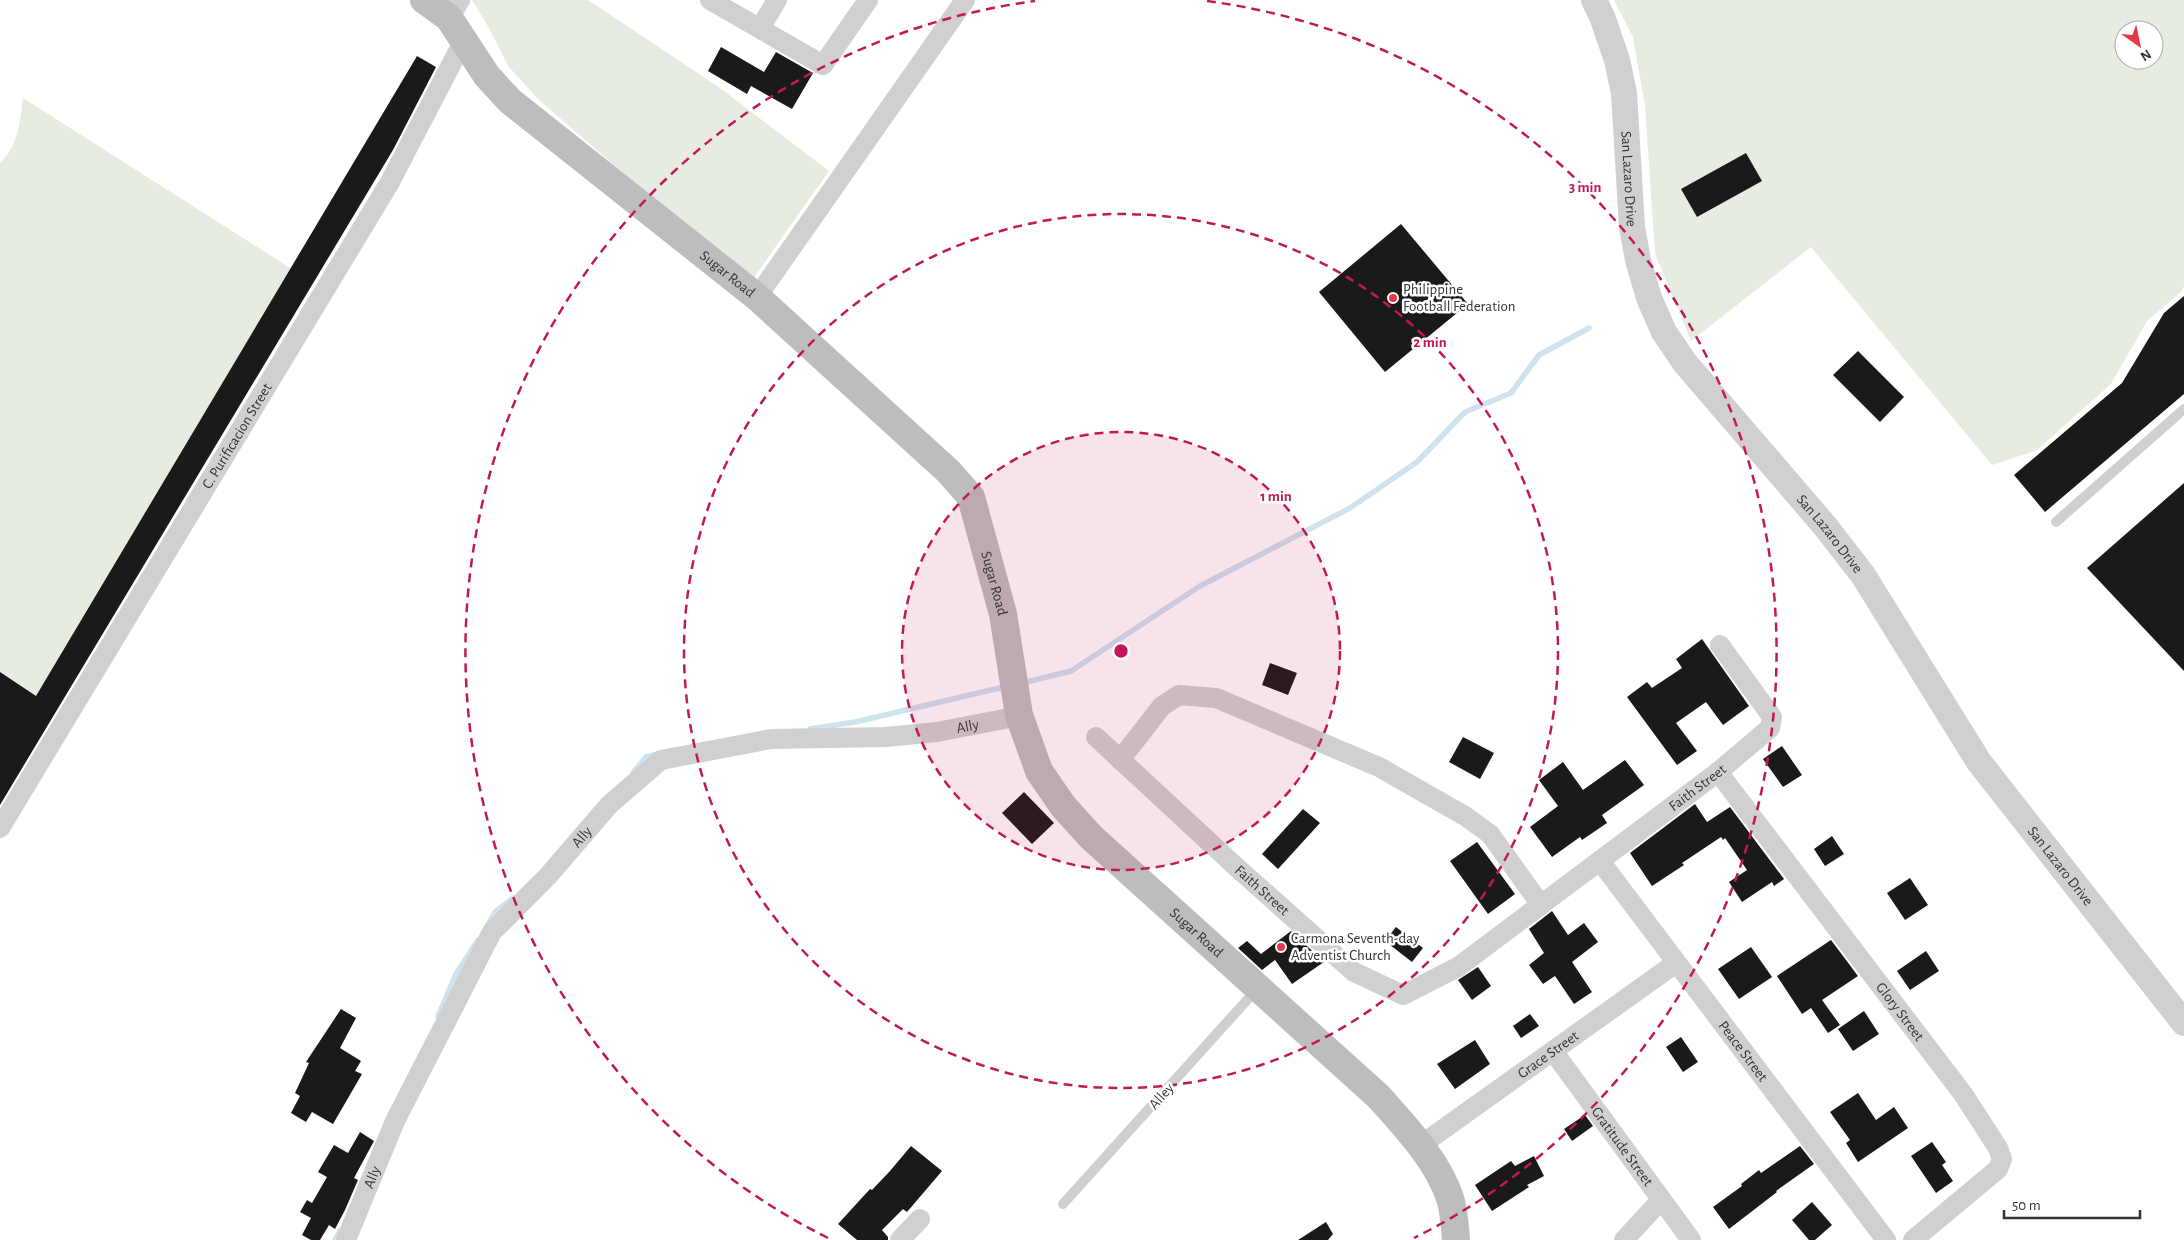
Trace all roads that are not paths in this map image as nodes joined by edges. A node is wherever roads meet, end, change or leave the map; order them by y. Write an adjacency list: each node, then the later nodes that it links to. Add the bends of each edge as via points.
1 (424, 0): 7 (main road, Sugar Road)
2 (710, 0): 8 (street)
3 (777, 0): 8 (street)
4 (868, 0): 8 (street, via 823,65)
5 (965, 0): 9 (street)
6 (1594, 0): 22 (street, San Lazaro Drive, via 1617,60 1624,93 1632,227 1638,260 1649,298 1664,332 1685,363 1825,526 1862,576 1979,762)
7 (458, 20): 9 (main road, Sugar Road, via 487,76 510,100); 17 (street, C. Purificacion Street, via 390,182)
8 (760, 28)
9 (757, 297): 13 (main road, Sugar Road, via 948,471 971,497 1003,614)
10 (2184, 409): 11 (lane)
11 (2056, 522)
12 (1720, 645): 16 (street, Faith Street, via 1772,717 1770,728)
13 (1019, 715): 21 (main road, Sugar Road, via 1039,771 1090,837); 28 (street, Ally, via 937,732 771,739 661,760 609,805 548,876 492,932 395,1121)
14 (1096, 737): 15 (street, Faith Street)
15 (1120, 760): 19 (street, via 1162,706 1179,695 1216,698 1378,767 1464,816 1490,834); 19 (street, Faith Street, via 1354,972 1403,995 1458,967)
16 (1718, 772): 18 (street, Faith Street); 34 (street, Glory Street, via 1963,1094 1998,1148 2002,1159 1998,1169)
17 (0, 828)
18 (1600, 861): 19 (street, Faith Street); 20 (street, Peace Street)
19 (1541, 905)
20 (1676, 963): 23 (street, Grace Street); 33 (street, Peace Street)
21 (1258, 988): 24 (main road, Sugar Road, via 1379,1097); 26 (lane, Alley)
22 (2184, 1023)
23 (1554, 1051): 24 (street, Grace Street); 25 (street, Gratitude Street)
24 (1421, 1145): 30 (main road, Sugar Road, via 1450,1199)
25 (1660, 1201): 31 (street); 32 (street, Gratitude Street)
26 (1063, 1204)
27 (920, 1219): 29 (street)
28 (346, 1240)
29 (900, 1240)
30 (1456, 1240)
31 (1624, 1240)
32 (1691, 1240)
33 (1886, 1240)
34 (1913, 1240)

